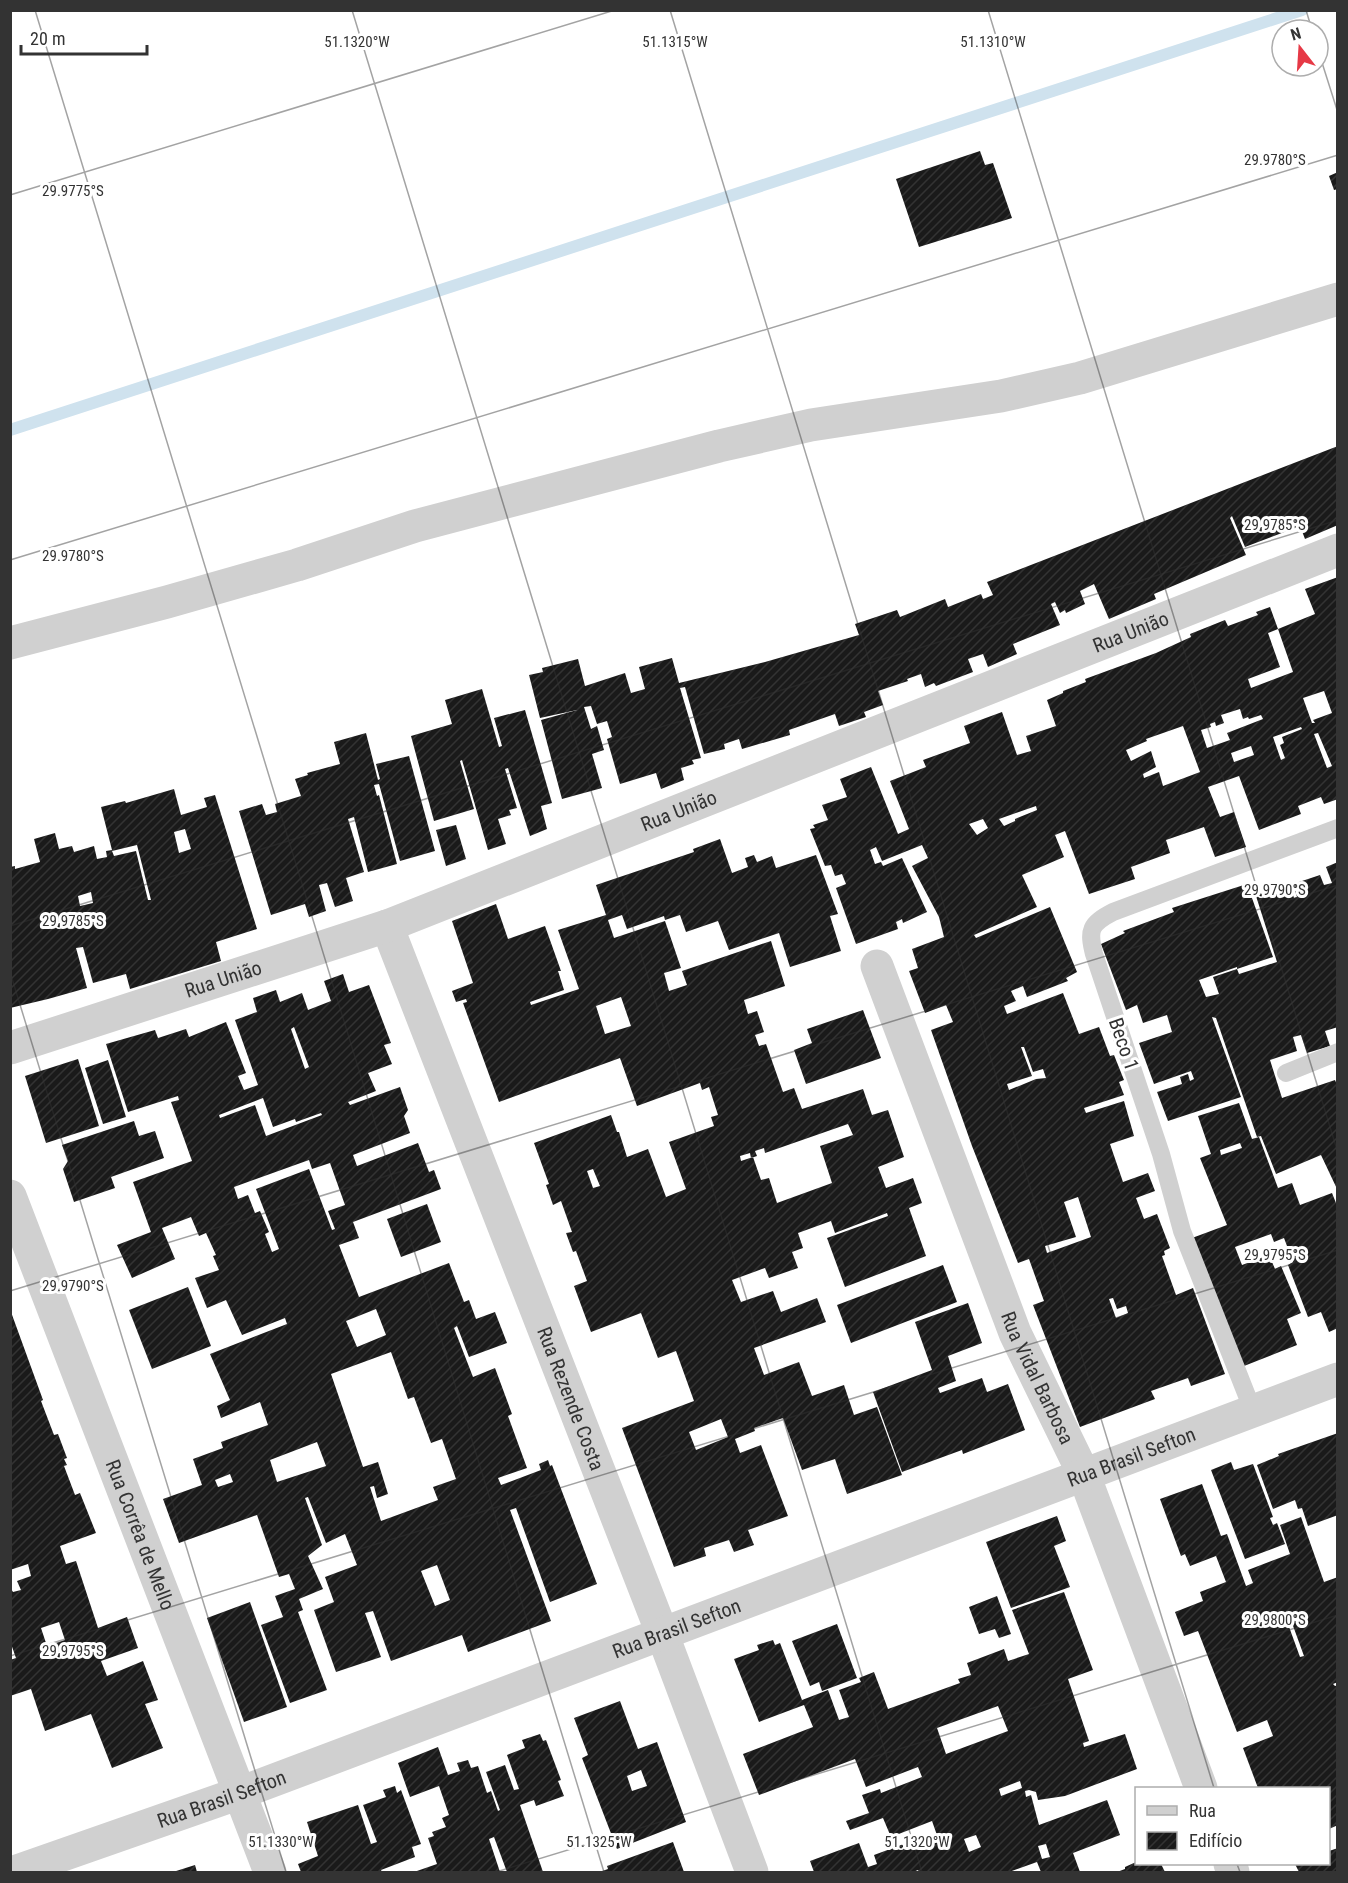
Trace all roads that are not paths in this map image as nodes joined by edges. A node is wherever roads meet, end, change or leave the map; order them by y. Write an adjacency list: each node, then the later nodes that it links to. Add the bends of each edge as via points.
1 (1338, 299): 3 (street, via 1068,381 958,404 811,424 708,449 415,526 265,574)
2 (1338, 550): 5 (street, Rua União)
3 (10, 644)
4 (1338, 828): 12 (lane, Beco 1, via 1113,912 1092,926 1090,939 1182,1230)
5 (387, 926): 7 (street, Rua União); 14 (street, Rua Rezende Costa)
6 (877, 966): 13 (street, Rua Vidal Barbosa, via 1015,1333)
7 (10, 1048)
8 (1338, 1052): 9 (lane)
9 (1286, 1073)
10 (10, 1196): 16 (street, Rua Corrêa de Mello)
11 (1338, 1379): 12 (street, Rua Brasil Sefton)
12 (1253, 1411): 13 (street, Rua Brasil Sefton)
13 (1084, 1475): 14 (street, Rua Brasil Sefton); 15 (street, Rua Vidal Barbosa)
14 (662, 1633): 16 (street, Rua Brasil Sefton); 19 (street, Rua Rezende Costa)
15 (1202, 1787)
16 (240, 1793): 17 (street, Rua Brasil Sefton); 18 (street, Rua Corrêa de Mello)
17 (14, 1872)
18 (270, 1872)
19 (752, 1872)

